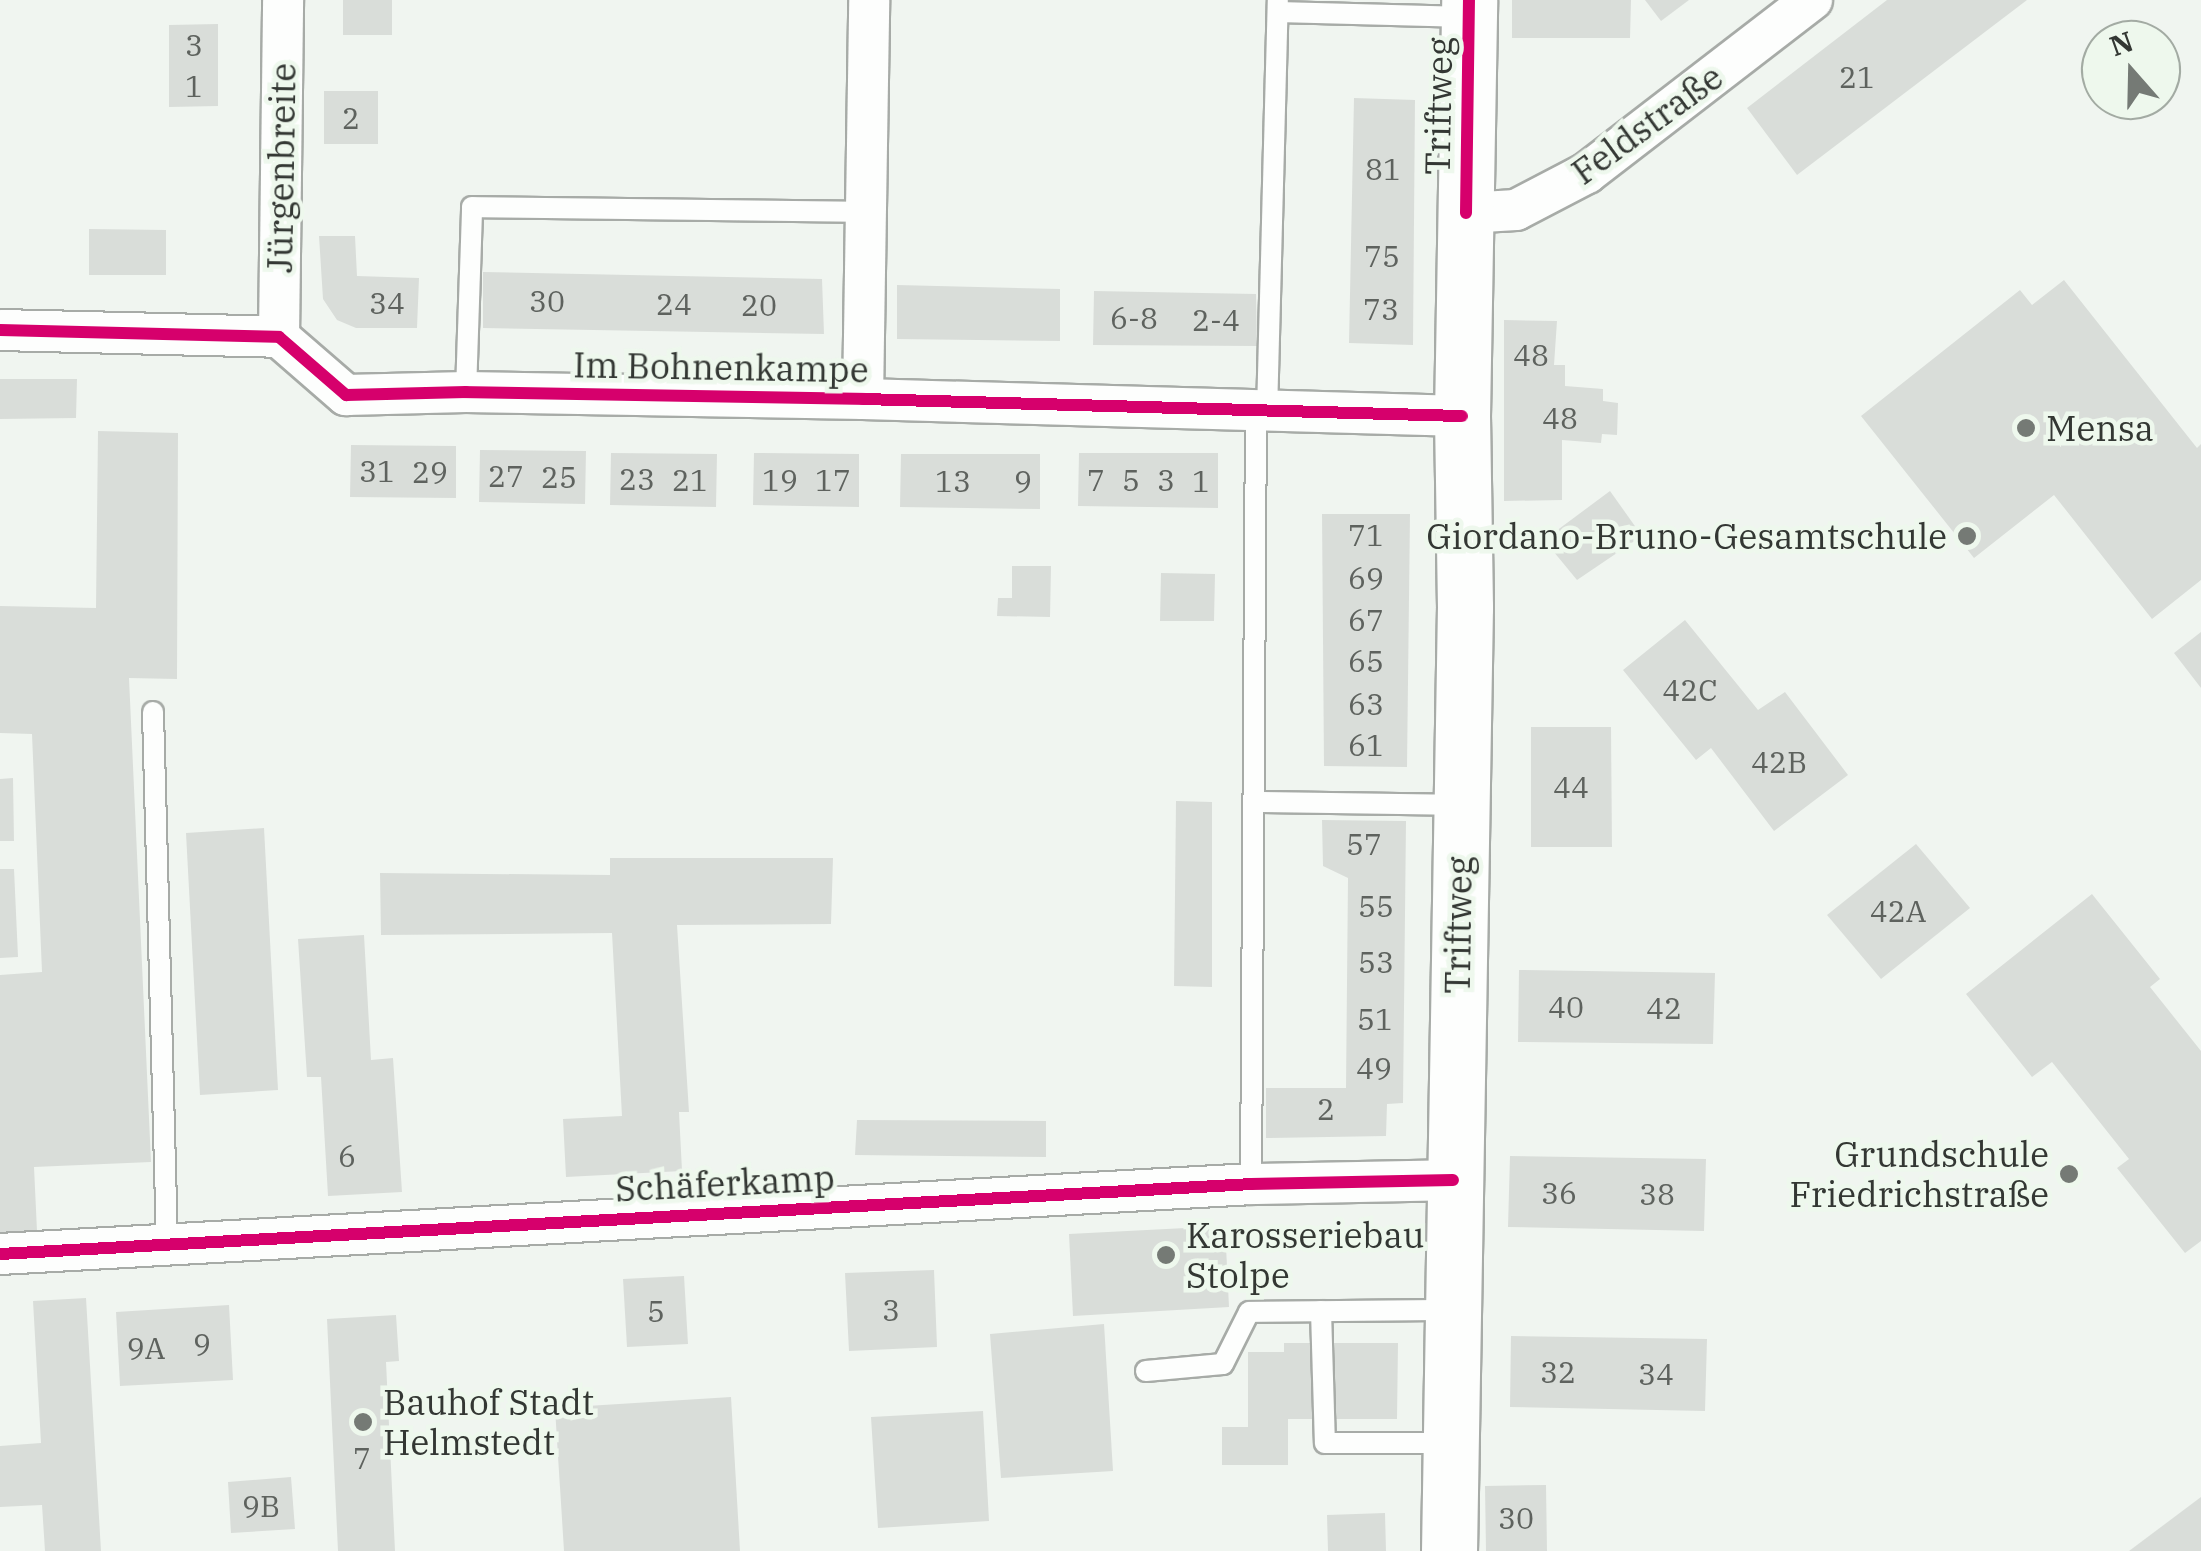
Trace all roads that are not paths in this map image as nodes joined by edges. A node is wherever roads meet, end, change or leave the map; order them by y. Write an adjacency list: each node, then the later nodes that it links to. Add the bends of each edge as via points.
1 (284, 0): 9 (street, Jürgenbreite)
2 (869, 0): 6 (street)
3 (1812, 0): 7 (street, Feldstraße, via 1586,173 1516,210)
4 (1278, 6): 5 (lane); 12 (lane)
5 (1469, 9): 7 (main road, Triftweg)
6 (866, 212): 10 (lane, via 472,207); 11 (street)
7 (1466, 213): 13 (main road, Triftweg)
8 (0, 330): 9 (street)
9 (280, 336): 10 (street, Im Bohnenkampe, via 346,395)
10 (466, 392): 11 (street, Im Bohnenkampe)
11 (863, 400): 12 (street, Im Bohnenkampe)
12 (1262, 413): 13 (street, Im Bohnenkampe); 15 (lane)
13 (1462, 416): 16 (main road, Triftweg)
14 (153, 712): 19 (lane)
15 (1254, 802): 16 (lane); 18 (lane)
16 (1460, 805): 17 (main road, Triftweg)
17 (1453, 1180): 18 (street, Schäferkamp); 21 (main road, Triftweg)
18 (1251, 1184): 19 (street, Schäferkamp)
19 (167, 1244): 20 (street, Schäferkamp)
20 (0, 1254)
21 (1453, 1310): 22 (lane); 24 (main road, Triftweg)
22 (1322, 1311): 23 (lane, via 1250,1312 1222,1364); 24 (lane, via 1325,1444)
23 (1146, 1371)
24 (1450, 1444): 25 (main road, Triftweg)
25 (1450, 1551)

